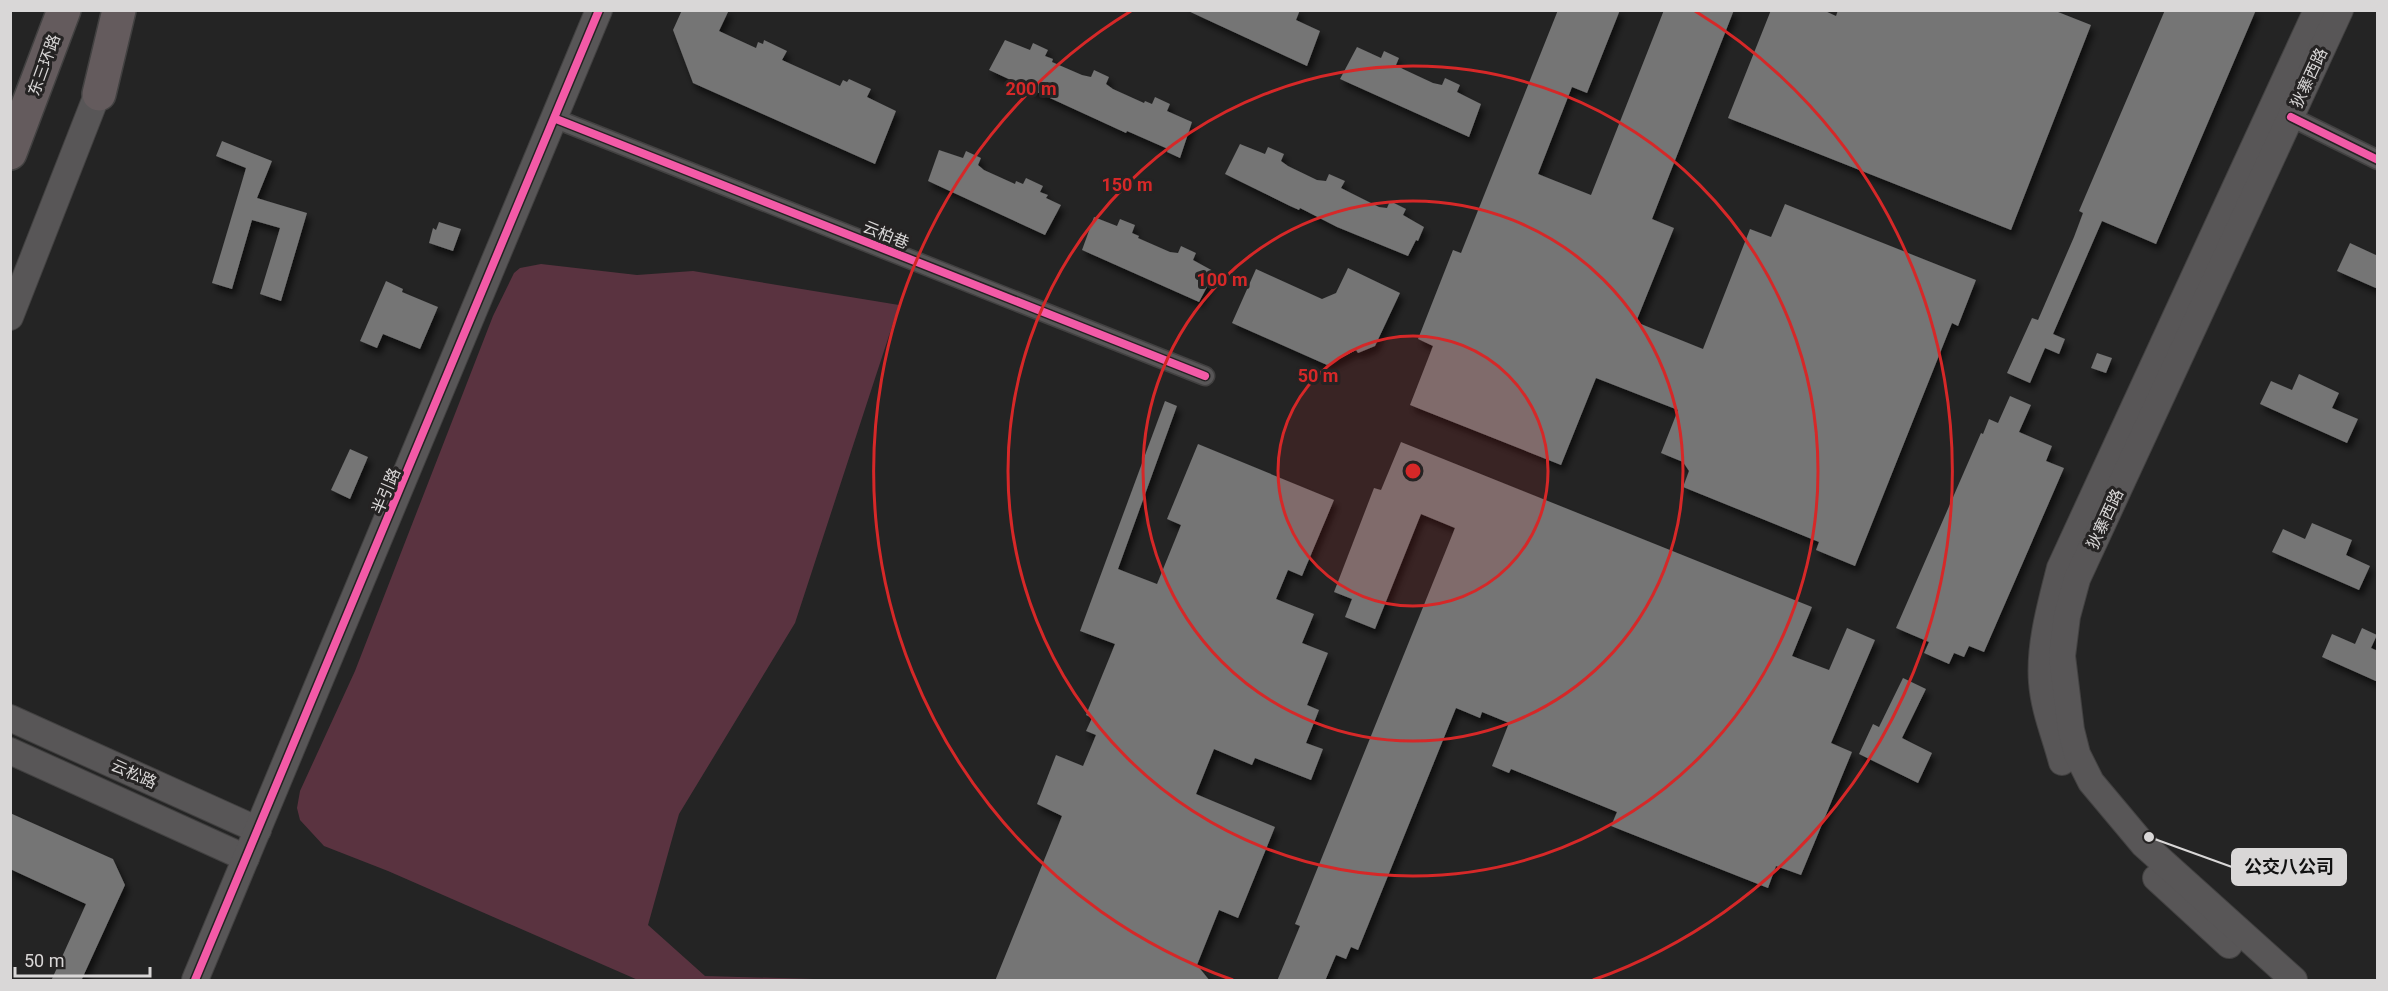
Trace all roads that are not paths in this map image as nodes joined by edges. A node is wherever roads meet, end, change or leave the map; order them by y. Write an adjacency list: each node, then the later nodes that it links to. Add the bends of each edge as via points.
1 (64, 10): 10 (highway, 东三环路)
2 (119, 10): 7 (highway)
3 (125, 10): 7 (main road)
4 (599, 10): 9 (main road, 半引路)
5 (2318, 10): 19 (main road, 狄寨西路, via 2079,523 2060,568 2043,652 2047,711 2064,766 2080,795 2101,823 2185,907)
6 (2340, 10): 8 (main road, 狄寨西路)
7 (99, 94): 12 (main road)
8 (2291, 117): 11 (street); 20 (main road, 狄寨西路, via 2077,579 2062,656 2071,730 2077,754 2091,782 2143,844)
9 (556, 119): 13 (street, 云柏巷); 16 (main road, 半引路)
10 (10, 153)
11 (2378, 160)
12 (10, 317)
13 (1205, 376)
14 (10, 718): 16 (main road, 云松路)
15 (10, 751): 17 (main road, 云松路)
16 (258, 830): 17 (main road, 半引路)
17 (246, 858): 18 (main road, 半引路)
18 (195, 981)
19 (2269, 981)
20 (2294, 981)

